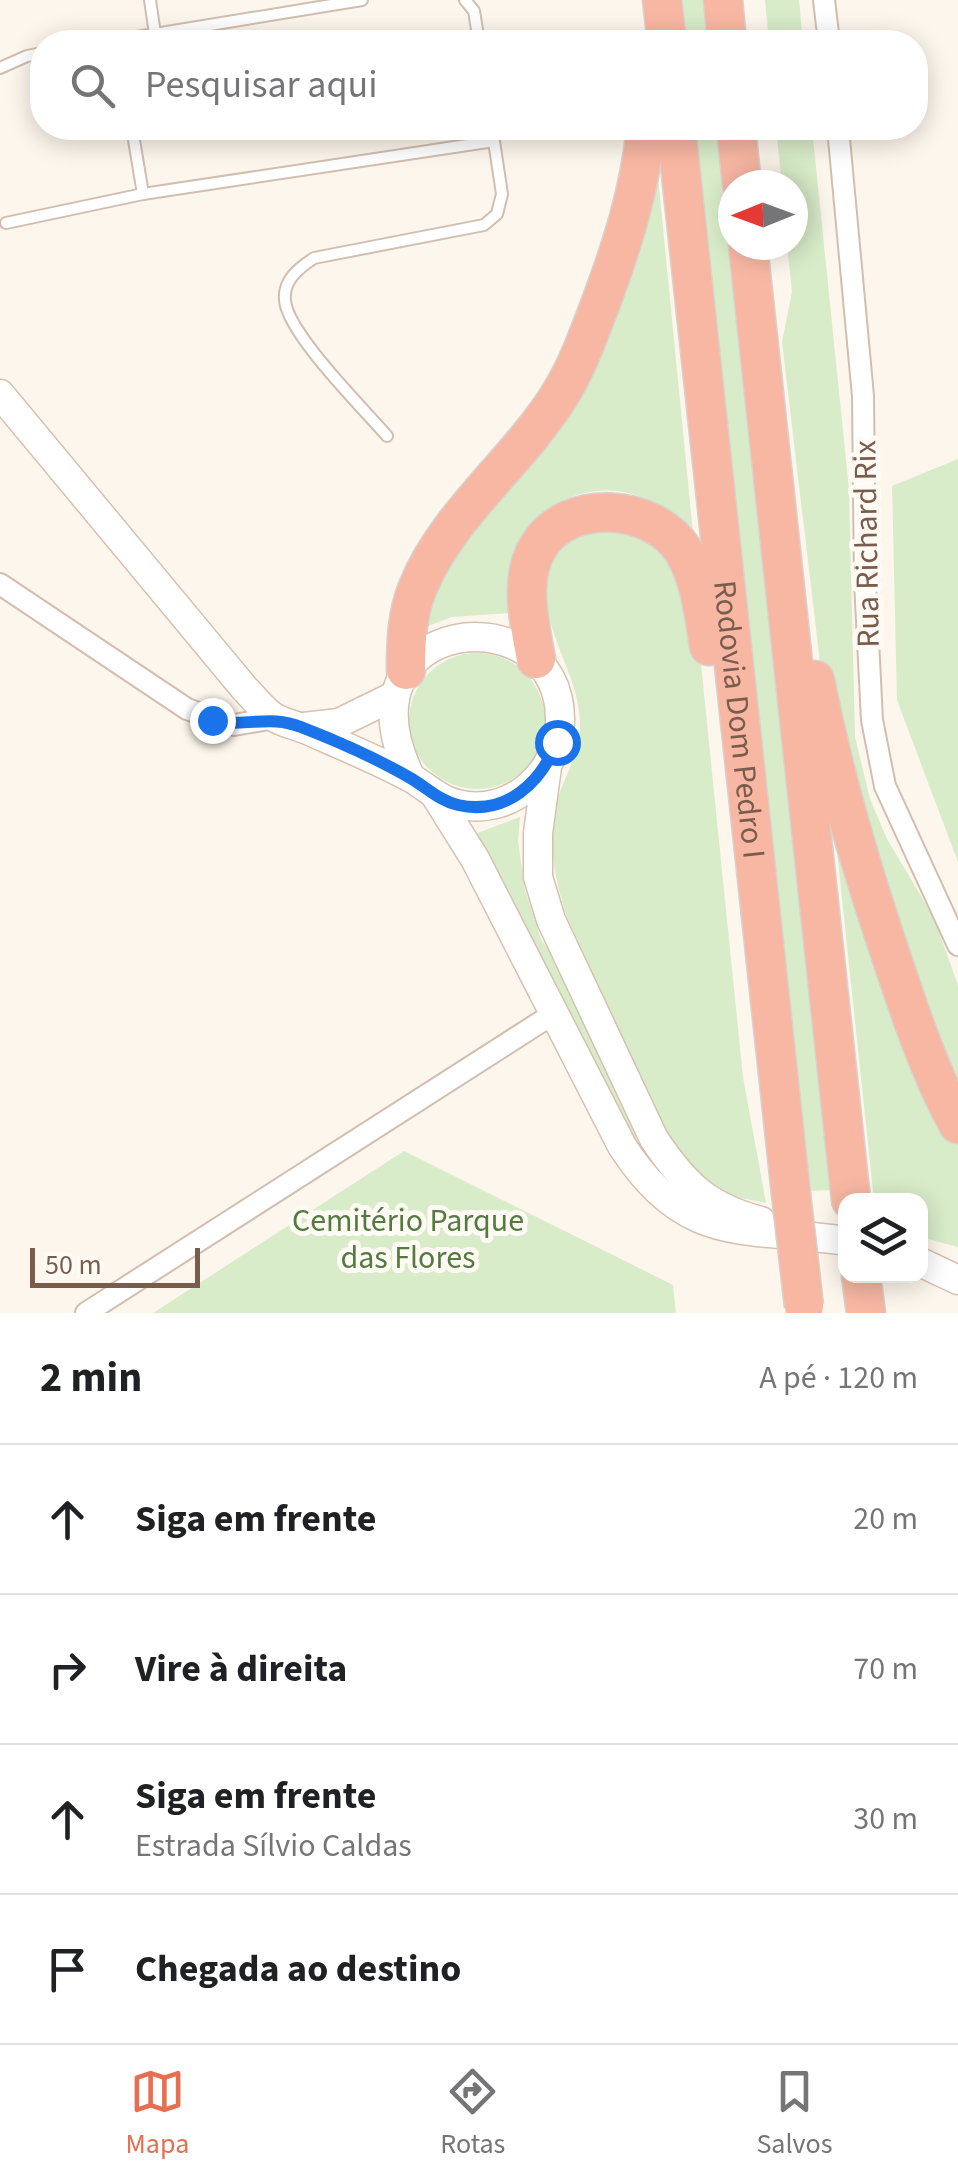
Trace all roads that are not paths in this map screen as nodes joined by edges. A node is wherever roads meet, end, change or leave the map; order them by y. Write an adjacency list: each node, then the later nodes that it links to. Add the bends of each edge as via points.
1 (150, 0): 8 (lane)
2 (362, 0): 9 (lane)
3 (465, 0): 10 (lane)
4 (650, 0): 11 (highway)
5 (662, 0): 12 (highway)
6 (723, 0): 13 (highway)
7 (824, 0): 14 (street)
8 (154, 30)
9 (179, 30)
10 (477, 30)
11 (650, 30)
12 (665, 30)
13 (726, 30)
14 (828, 30)
15 (30, 55): 16 (lane)
16 (0, 68)
17 (134, 140): 24 (lane)
18 (494, 140): 24 (lane); 28 (lane, via 502,194 497,214 484,225 314,258 293,272 284,298 293,326)
19 (644, 140): 32 (highway, via 626,235 581,357 560,396 459,522 417,588)
20 (677, 140): 39 (highway, Rodovia Dom Pedro I)
21 (737, 140): 23 (highway)
22 (839, 140): 37 (street, Rua Richard Rix, via 862,396 872,720 885,786)
23 (740, 170)
24 (143, 194): 25 (lane)
25 (6, 223)
26 (750, 260): 29 (highway, Rodovia Dom Pedro I)
27 (0, 394): 33 (main road)
28 (387, 436)
29 (770, 455): 40 (highway, via 840,786 908,1005); 41 (highway, Rodovia Dom Pedro I)
30 (0, 584): 33 (street, via 187,709 234,725)
31 (536, 660): 32 (main road, via 508,642 481,635 453,638 427,650); 35 (main road, via 554,688 560,718); 39 (highway, via 528,575 538,546 559,527 585,514 612,512 638,517 682,548 704,617)
32 (400, 683): 34 (main road, via 339,723); 36 (main road, via 392,722 398,750)
33 (274, 718): 34 (main road)
34 (302, 728): 36 (main road)
35 (547, 767): 36 (main road, via 531,787 484,806 458,805); 42 (main road, via 538,876 551,920 654,1139 682,1180 724,1208)
36 (423, 786): 38 (main road, via 475,859)
37 (958, 945)
38 (553, 1014): 42 (main road, via 637,1170 682,1211 742,1232); 49 (street)
39 (778, 1076): 48 (highway, Rodovia Dom Pedro I, bridge)
40 (958, 1124)
41 (850, 1193)
42 (838, 1240)
43 (928, 1255): 44 (main road)
44 (958, 1262)
45 (928, 1266): 46 (main road)
46 (958, 1280)
47 (862, 1283): 50 (highway)
48 (804, 1309)
49 (86, 1313)
50 (866, 1313)

